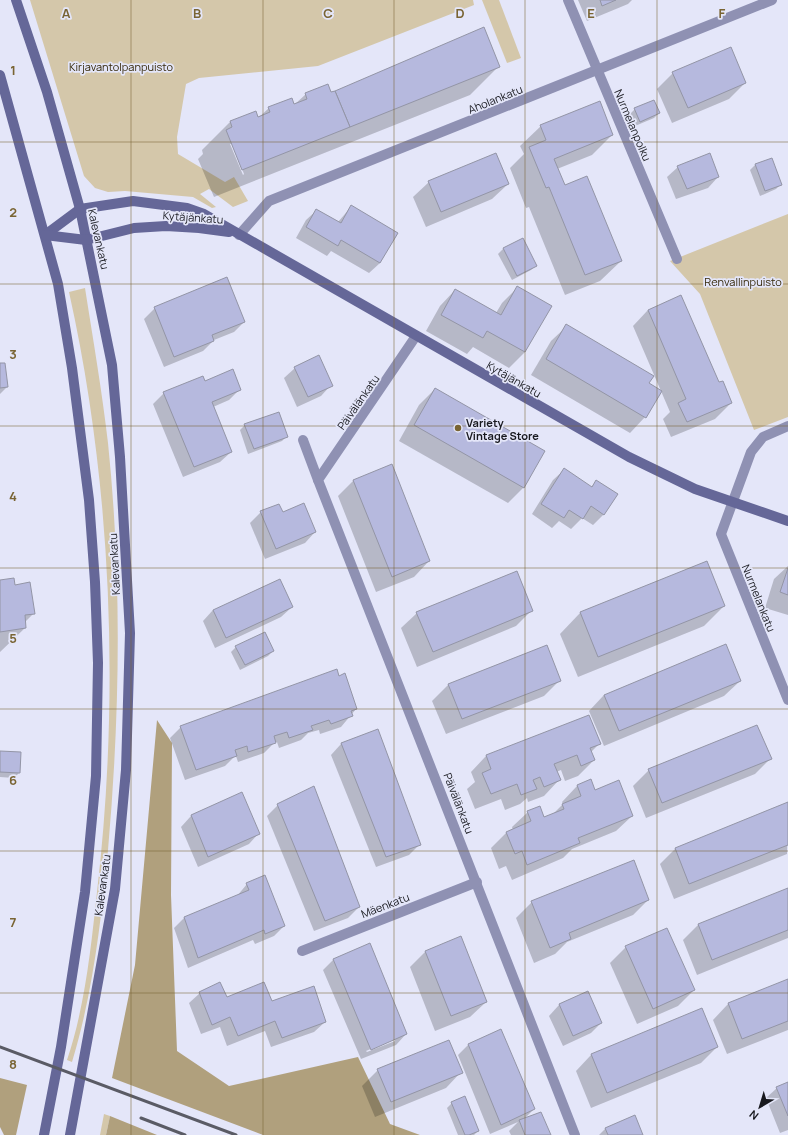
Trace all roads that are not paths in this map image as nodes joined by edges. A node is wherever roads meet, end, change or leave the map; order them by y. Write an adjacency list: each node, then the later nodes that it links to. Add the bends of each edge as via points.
1 (16, 0): 6 (main road, Kalevankatu, via 47,92)
2 (568, 0): 4 (street, Nurmelanpolku)
3 (772, 0): 4 (street, Aholankatu)
4 (597, 71): 8 (street, Aholankatu, via 269,201); 10 (street, Nurmelanpolku)
5 (0, 75): 7 (main road, Kalevankatu)
6 (80, 209): 7 (main road, Kytäjänkatu); 8 (main road, Kytäjänkatu, via 133,201 164,204 204,214); 9 (main road, Kalevankatu)
7 (45, 235): 9 (main road, Kytäjänkatu); 20 (main road, Kalevankatu, via 58,284 72,368 89,500 98,663 96,776 85,892 61,1047)
8 (239, 235): 9 (main road, Kytäjänkatu, via 221,230 166,226 134,228); 11 (main road, Kytäjänkatu)
9 (86, 240): 21 (main road, Kalevankatu, via 112,365 130,633 126,770 115,888)
10 (677, 259)
11 (416, 336): 14 (street, Päivälänkatu); 15 (main road, Kytäjänkatu, via 629,457 662,474)
12 (788, 426): 15 (street, Nurmelankatu, via 763,437 751,452)
13 (303, 440): 14 (street, Päivälänkatu)
14 (318, 480): 18 (street, Päivälänkatu)
15 (732, 503): 16 (main road, Kytäjänkatu); 17 (street, Nurmelankatu, via 721,534)
16 (788, 521)
17 (788, 700)
18 (477, 882): 19 (street, Mäenkatu); 22 (street, Päivälänkatu)
19 (302, 951)
20 (44, 1135)
21 (70, 1135)
22 (575, 1135)

